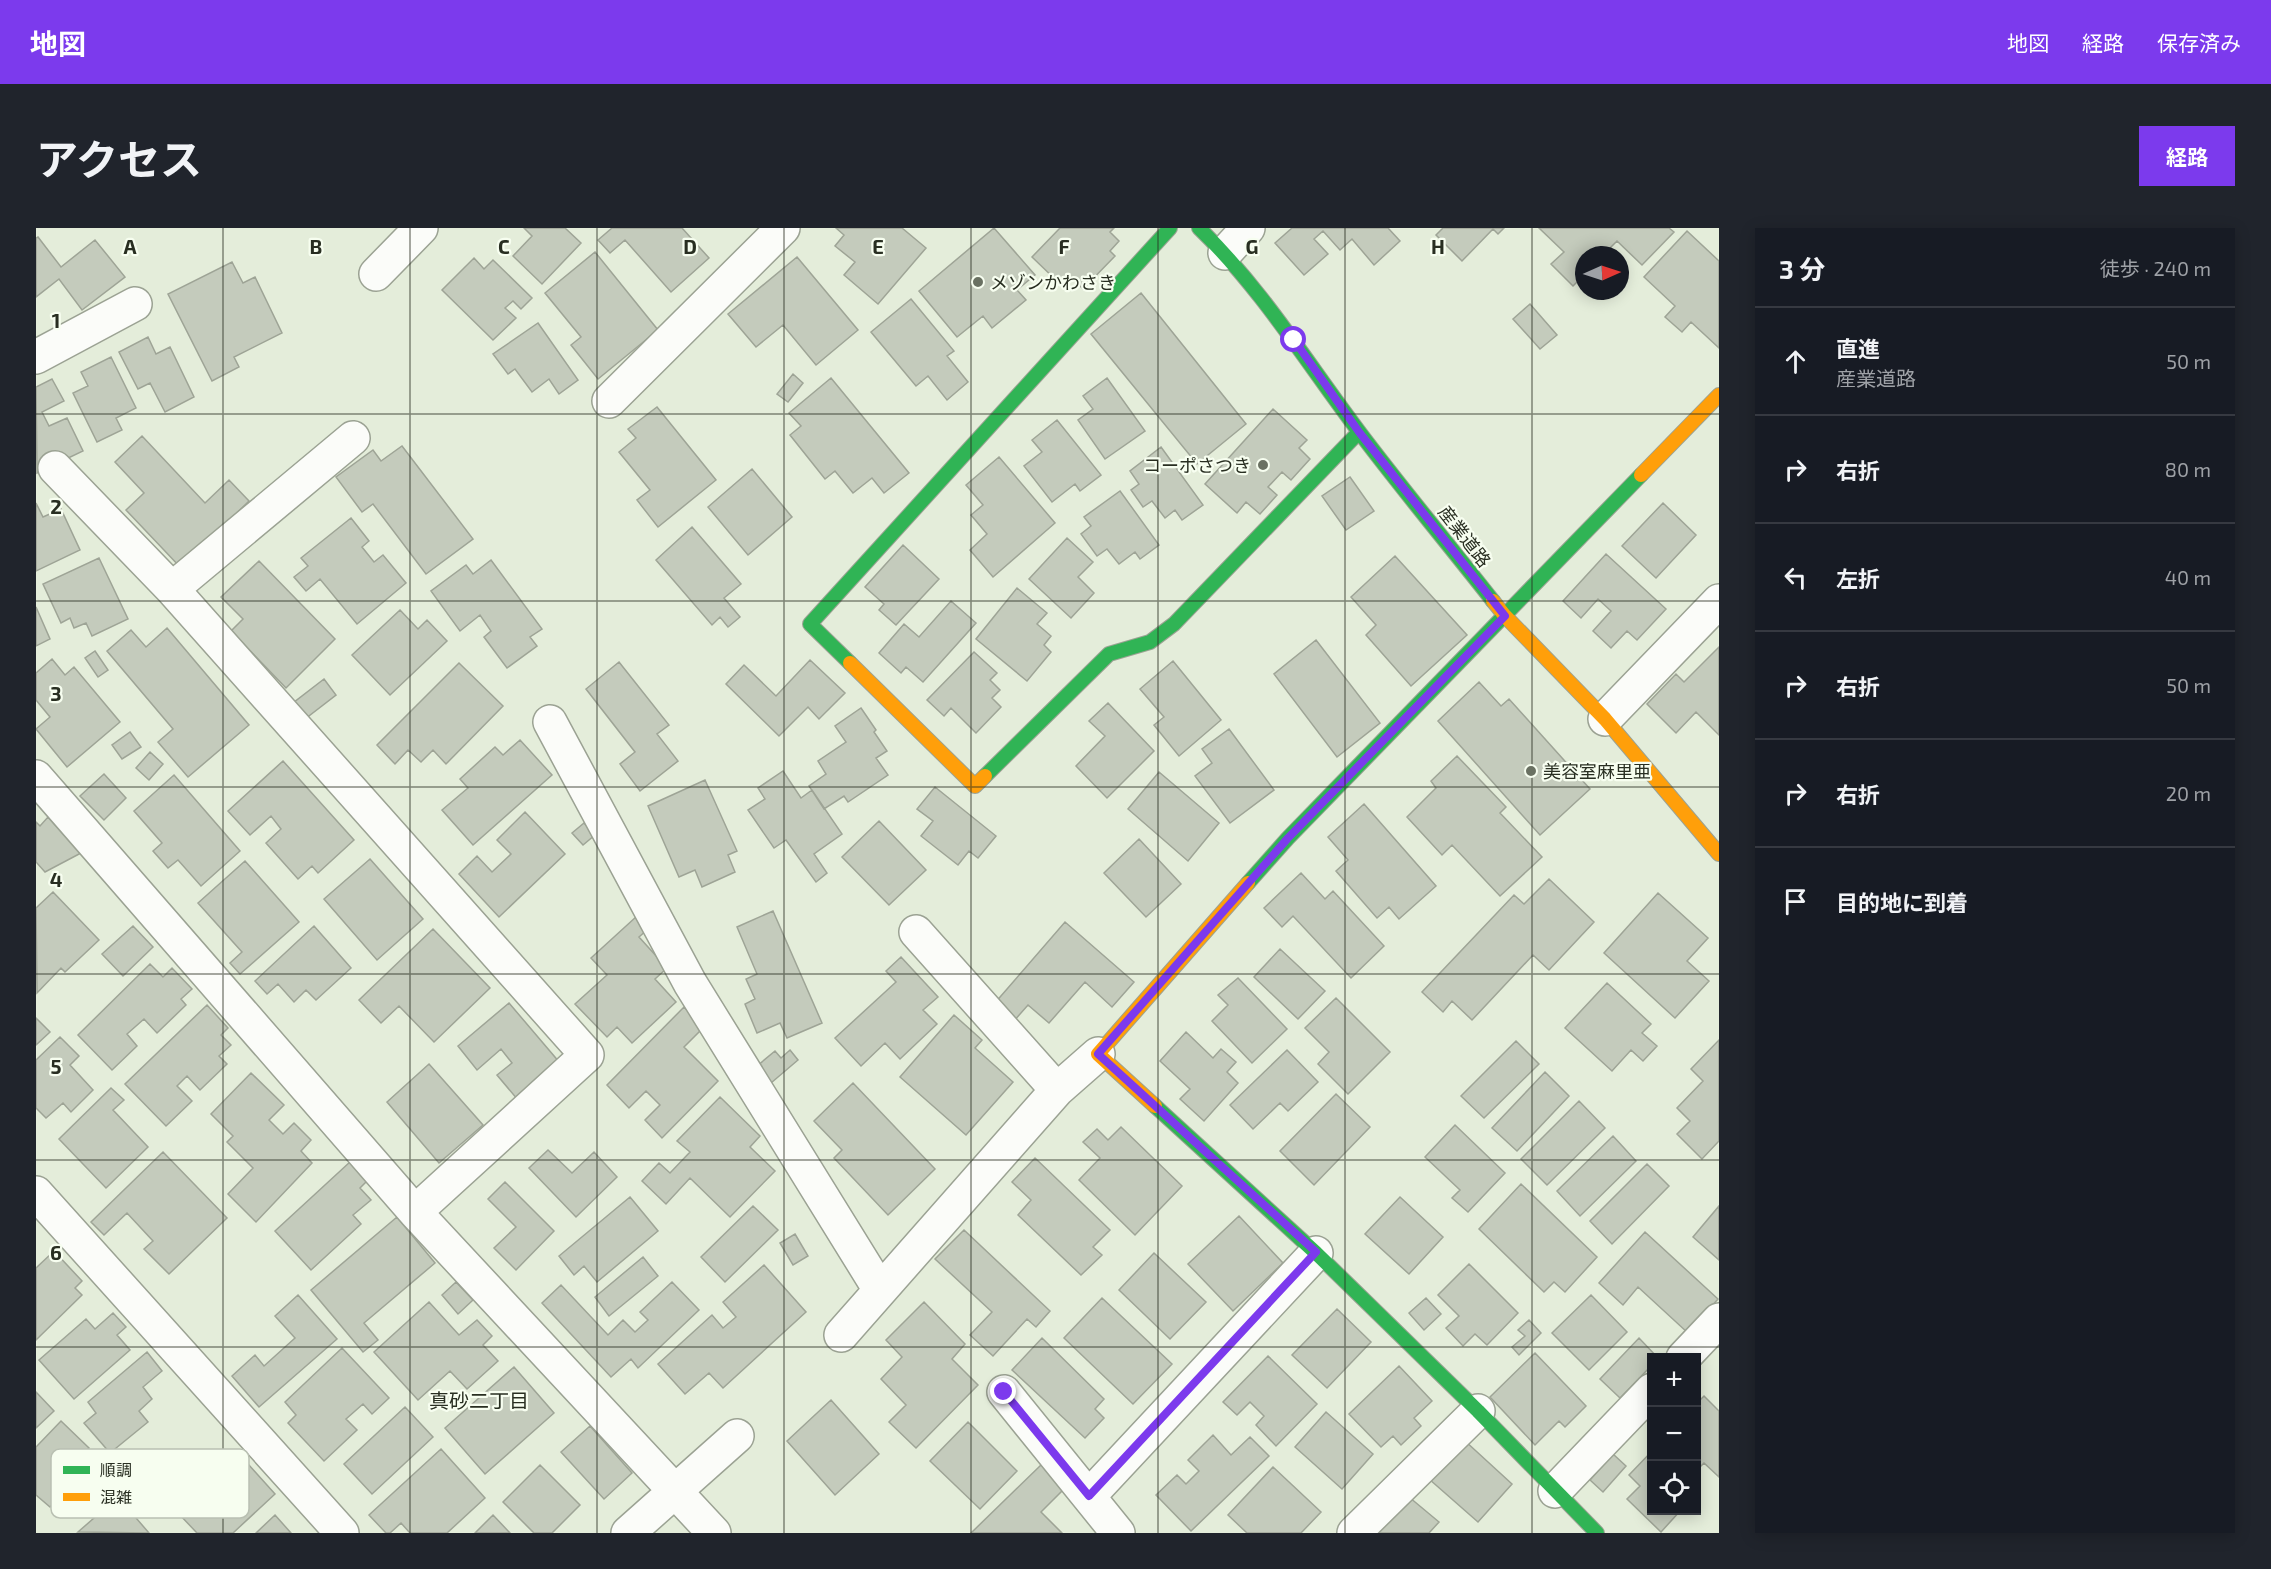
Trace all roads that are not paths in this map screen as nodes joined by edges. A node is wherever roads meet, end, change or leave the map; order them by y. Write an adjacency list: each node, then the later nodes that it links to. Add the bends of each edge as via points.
1 (421, 228): 7 (street)
2 (783, 228): 11 (street)
3 (1170, 228): 12 (street, via 810,624 975,786 1109,654 1150,642 1174,624)
4 (1199, 228): 6 (street, 産業道路)
5 (1248, 228): 6 (street)
6 (1225, 253): 12 (street, 産業道路, via 1294,340)
7 (375, 274)
8 (135, 304): 9 (street)
9 (36, 357)
10 (1719, 395): 17 (street)
11 (609, 401)
12 (1359, 432): 17 (street, 産業道路)
13 (353, 438): 15 (street)
14 (55, 468): 15 (street)
15 (172, 589): 26 (street, via 587,1055)
16 (1719, 601): 18 (street)
17 (1505, 616): 18 (street, 産業道路); 23 (street, via 1288,838)
18 (1605, 719): 21 (street, 産業道路)
19 (550, 722): 28 (street, via 690,983)
20 (36, 777): 26 (street)
21 (1719, 854)
22 (916, 932): 24 (street)
23 (1098, 1054): 24 (street); 27 (street)
24 (1057, 1090): 28 (street)
25 (36, 1193): 39 (street)
26 (415, 1212): 36 (street)
27 (1316, 1252): 34 (street); 38 (street)
28 (880, 1290): 30 (street)
29 (1719, 1320): 31 (street)
30 (841, 1335)
31 (1688, 1353)
32 (1004, 1392): 38 (street)
33 (1647, 1395): 37 (street)
34 (1478, 1411): 37 (street); 43 (street)
35 (737, 1436): 36 (street)
36 (675, 1491): 40 (street); 41 (street)
37 (1555, 1491): 44 (street)
38 (1089, 1496): 42 (street)
39 (342, 1533)
40 (628, 1533)
41 (714, 1533)
42 (1118, 1533)
43 (1354, 1533)
44 (1597, 1533)

